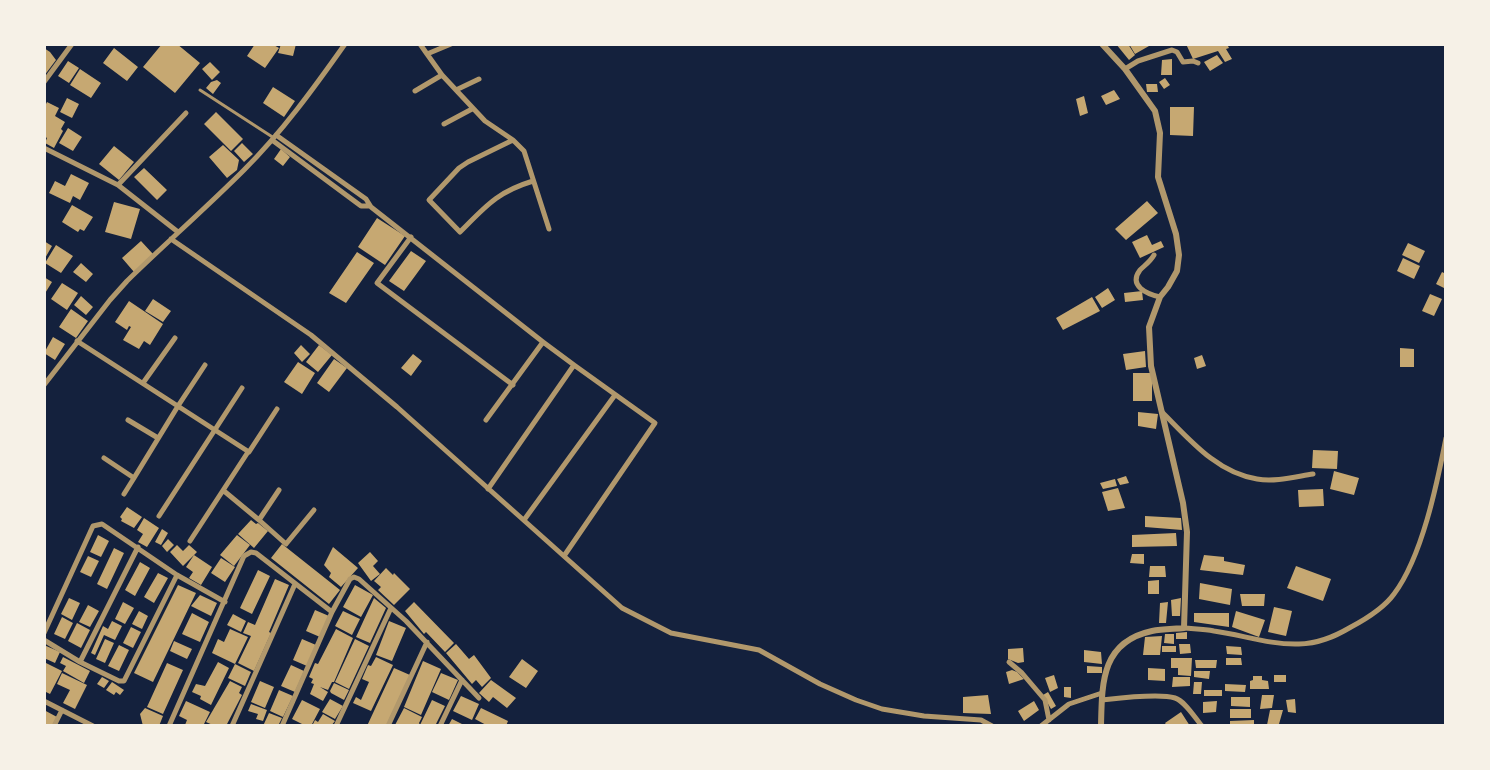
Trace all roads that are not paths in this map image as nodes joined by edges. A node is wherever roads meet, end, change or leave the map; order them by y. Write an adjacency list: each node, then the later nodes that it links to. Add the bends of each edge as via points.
1 (72, 44): 11 (street)
2 (345, 44): 18 (street)
3 (420, 44): 6 (street)
4 (451, 44): 6 (street)
5 (1102, 44): 8 (street)
6 (427, 54): 9 (street)
7 (1198, 63): 8 (street, via 1183,62 1172,50)
8 (1125, 69): 28 (street, via 1158,118 1158,177 1178,244 1177,271)
9 (442, 75): 13 (street); 14 (street)
10 (479, 79): 13 (street)
11 (44, 82)
12 (200, 90): 18 (lane)
13 (456, 90): 15 (street)
14 (415, 91)
15 (472, 109): 17 (street); 19 (street)
16 (186, 113): 22 (street)
17 (444, 124)
18 (274, 138): 24 (street); 25 (street, via 361,206 371,207)
19 (513, 140): 21 (street, via 524,151); 21 (street, via 459,168 429,200 460,232 507,190)
20 (44, 148): 22 (street)
21 (533, 181): 23 (street)
22 (118, 185): 24 (street)
23 (549, 229)
24 (178, 232): 26 (street)
25 (411, 237): 31 (street); 36 (street, via 377,283)
26 (171, 239): 30 (street); 51 (street, via 311,335)
27 (1154, 255): 28 (street, via 1136,280 1144,293)
28 (1160, 297): 41 (street, via 1149,327)
29 (175, 338): 34 (street)
30 (77, 341): 34 (street); 35 (street)
31 (543, 342): 33 (street); 36 (street)
32 (205, 365): 39 (street)
33 (574, 365): 38 (street); 51 (street)
34 (143, 383): 39 (street)
35 (44, 385)
36 (513, 385): 43 (street)
37 (242, 388): 44 (street)
38 (615, 395): 58 (street); 61 (street, via 655,423)
39 (178, 406): 44 (street); 45 (street)
40 (277, 409): 47 (street)
41 (1161, 411): 49 (street, via 1200,450 1238,475 1270,480); 67 (street, via 1187,532)
42 (128, 420): 45 (street)
43 (486, 420)
44 (215, 430): 47 (street); 56 (street)
45 (158, 438): 50 (street)
46 (1446, 438): 67 (street, via 1414,560 1393,596 1369,617 1333,637 1298,644)
47 (249, 452): 53 (street)
48 (104, 458): 50 (street)
49 (1313, 474)
50 (134, 478): 54 (street)
51 (488, 489): 58 (street)
52 (279, 490): 57 (street)
53 (224, 491): 57 (street); 59 (street)
54 (124, 494)
55 (314, 510): 57 (street, via 286,544)
56 (159, 516)
57 (259, 520)
58 (524, 521): 61 (street)
59 (190, 541)
60 (138, 547): 62 (street); 68 (street, via 102,524 93,526); 71 (street)
61 (564, 556): 87 (street, via 622,608 671,633 759,650 820,684 882,709 981,720)
62 (177, 575): 64 (street); 71 (street, via 124,681)
63 (295, 584): 64 (street, via 251,552 244,556); 66 (street); 82 (street)
64 (225, 602): 81 (street)
65 (391, 608): 66 (street, via 354,577); 70 (street); 84 (street)
66 (332, 612): 83 (street)
67 (1184, 628): 74 (street, via 1152,631 1123,644 1108,662)
68 (44, 633)
69 (44, 640): 71 (street)
70 (427, 642): 73 (street); 85 (street)
71 (80, 662)
72 (1009, 662): 78 (street, via 1045,700)
73 (462, 679): 75 (street); 86 (street)
74 (1102, 696): 78 (street, via 1069,704); 89 (street); 90 (street, via 1175,698)
75 (479, 698)
76 (44, 701): 77 (street)
77 (62, 710): 79 (street); 80 (street)
78 (1049, 720): 88 (street)
79 (54, 726)
80 (93, 726)
81 (169, 726)
82 (232, 726)
83 (282, 726)
84 (336, 726)
85 (388, 726)
86 (440, 726)
87 (992, 726)
88 (1041, 726)
89 (1101, 726)
90 (1202, 726)

